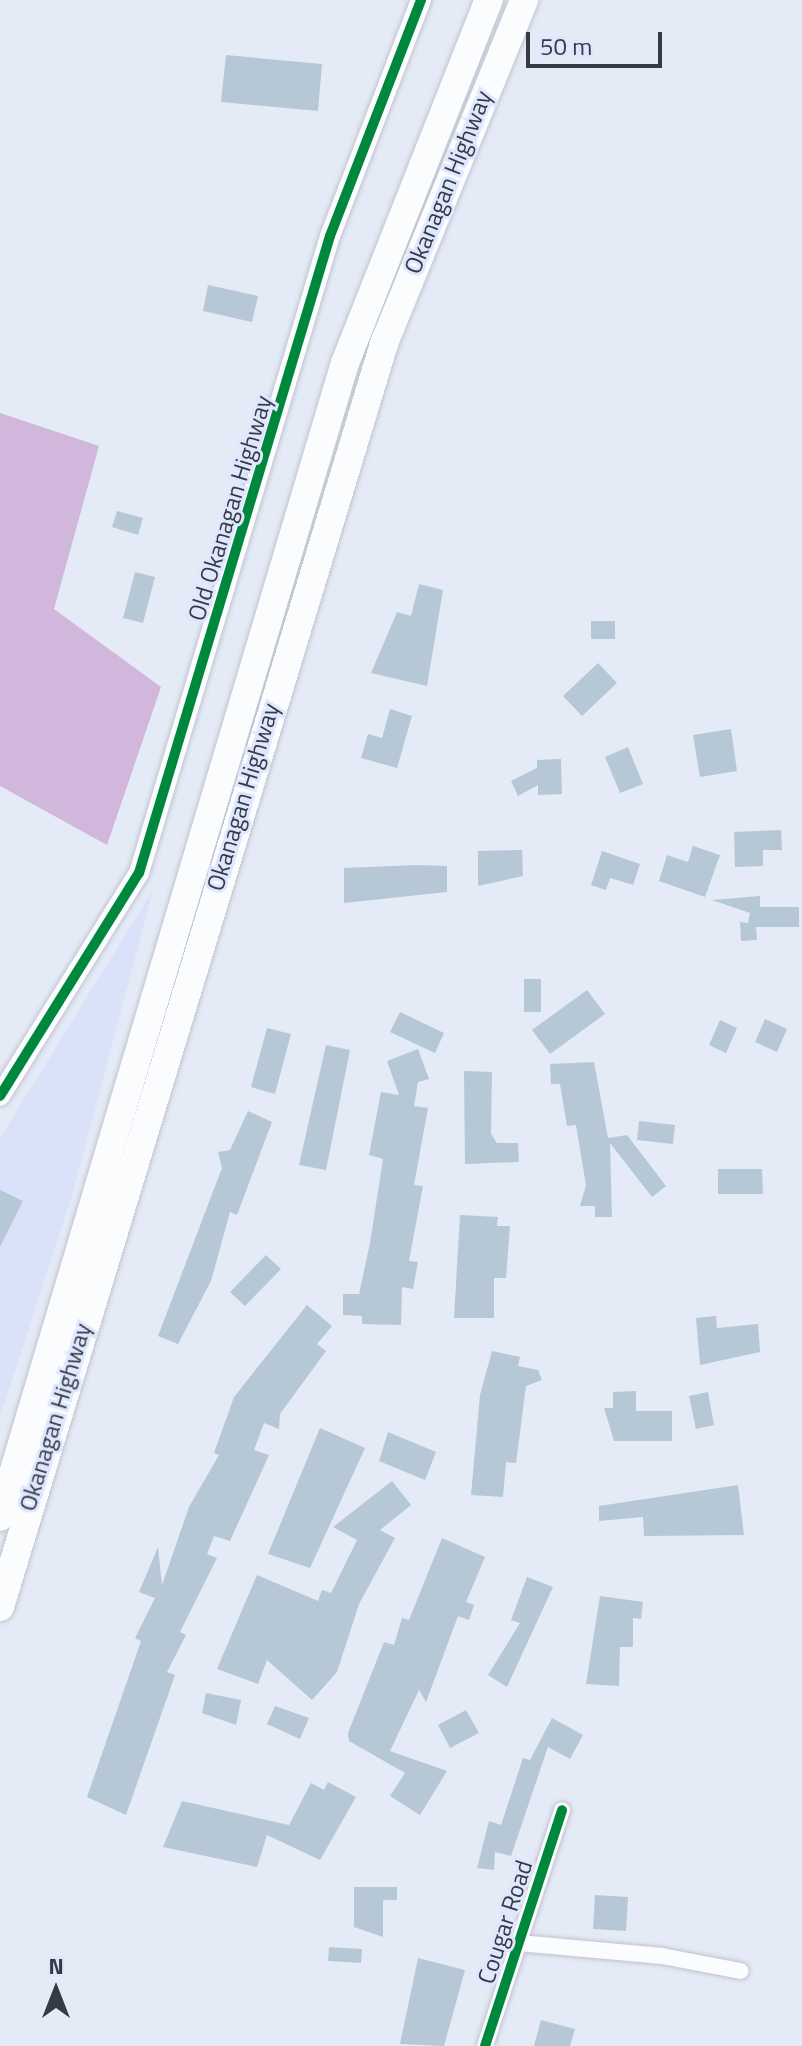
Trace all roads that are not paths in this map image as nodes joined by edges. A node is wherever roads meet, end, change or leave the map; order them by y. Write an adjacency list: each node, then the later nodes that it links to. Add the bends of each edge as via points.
1 (421, 0): 4 (street, Old Okanagan Highway, via 330,236 139,873)
2 (489, 0): 5 (highway, Okanagan Highway, via 345,363)
3 (524, 0): 6 (highway, Okanagan Highway, via 385,341)
4 (0, 1096)
5 (0, 1517)
6 (0, 1607)
7 (562, 1810): 8 (street, Cougar Road)
8 (519, 1943): 9 (street); 10 (street, Cougar Road)
9 (741, 1971)
10 (485, 2046)

